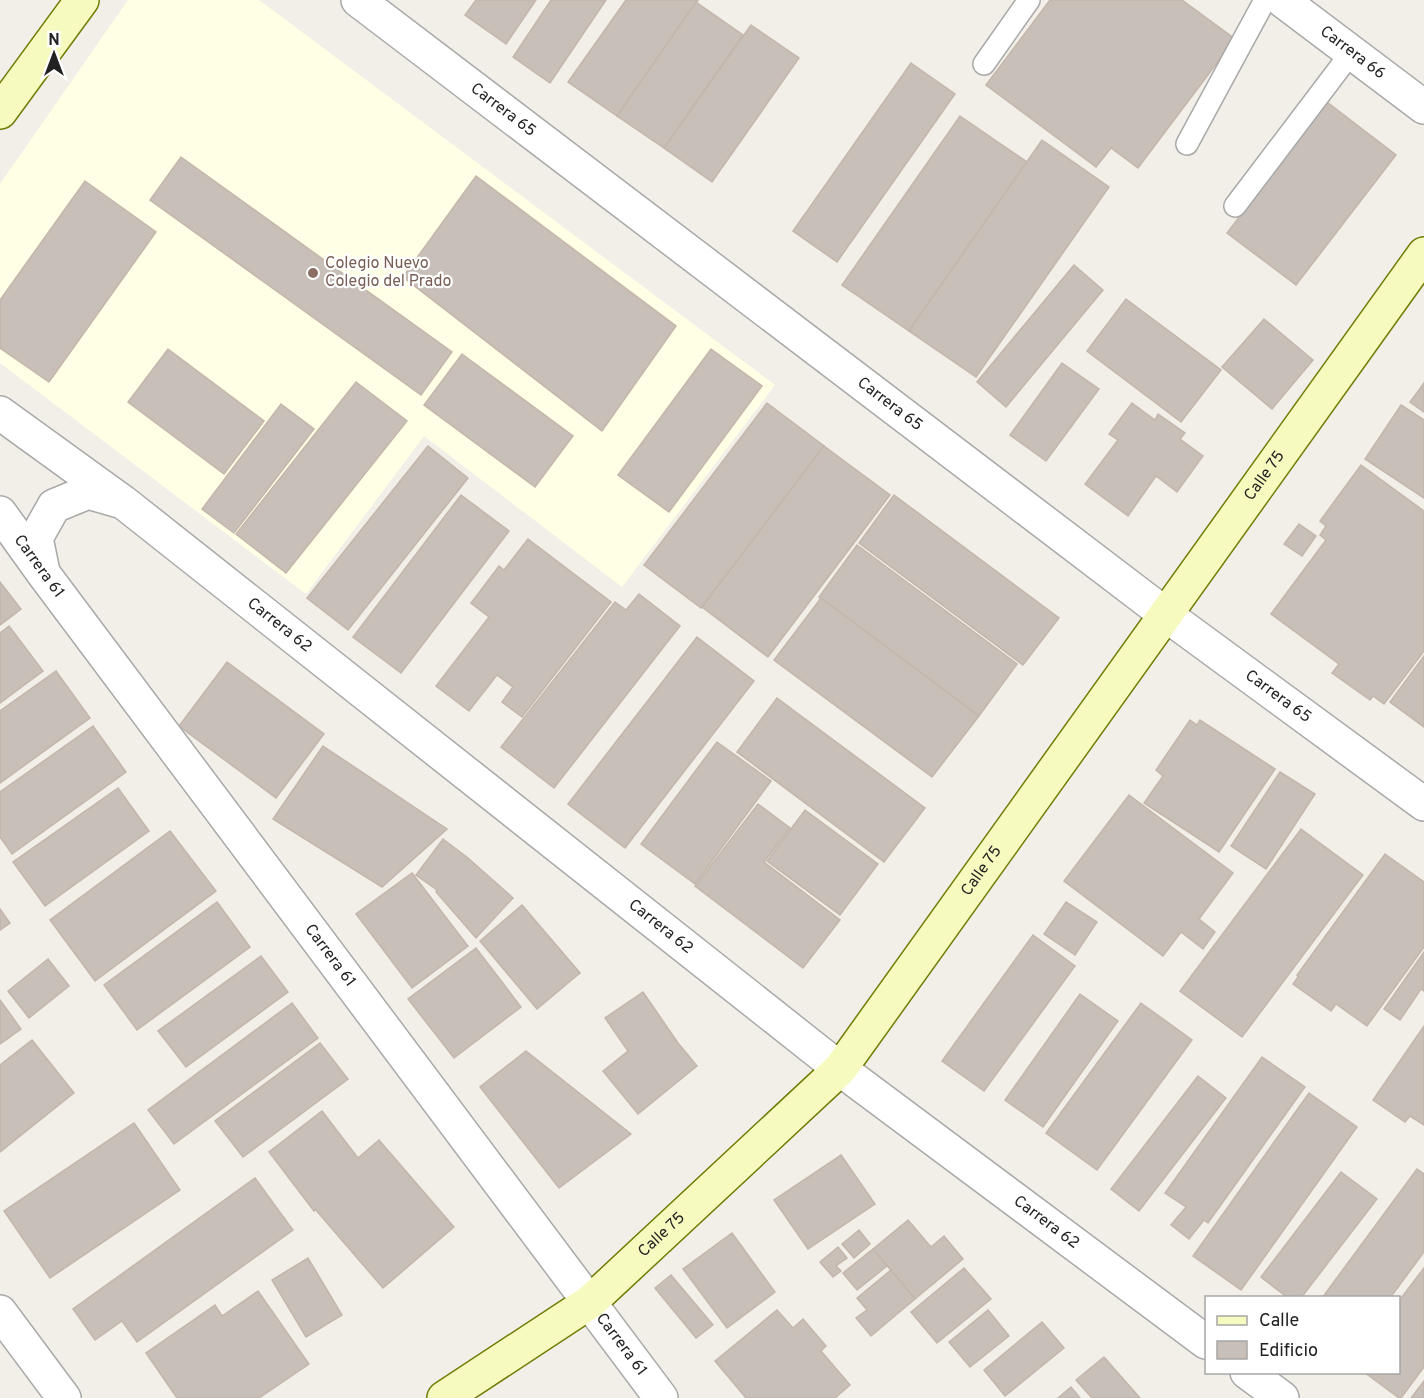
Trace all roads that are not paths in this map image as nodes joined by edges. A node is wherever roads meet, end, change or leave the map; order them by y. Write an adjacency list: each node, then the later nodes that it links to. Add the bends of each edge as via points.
1 (82, 0): 9 (street)
2 (358, 0): 17 (street, Carrera 65)
3 (1029, 0): 7 (lane)
4 (1265, 0): 10 (lane)
5 (1282, 0): 6 (street, Carrera 66)
6 (1351, 53): 8 (street, Carrera 66); 11 (lane)
7 (984, 64)
8 (1424, 107)
9 (0, 112)
10 (1187, 144)
11 (1235, 206)
12 (1424, 254): 17 (street, Calle 75)
13 (0, 413): 14 (street, Carrera 62)
14 (123, 502): 16 (street, Carrera 62, via 88,492 54,506 36,538); 19 (street, Carrera 62)
15 (0, 513): 16 (street, Carrera 61)
16 (43, 573): 20 (street, Carrera 61)
17 (1165, 614): 18 (street, Carrera 65); 19 (street, Calle 75)
18 (1424, 804)
19 (840, 1069): 20 (street, Calle 75); 22 (street, Carrera 62)
20 (590, 1302): 25 (street, Calle 75); 26 (street, Carrera 61)
21 (0, 1312): 24 (street)
22 (1205, 1341)
23 (1250, 1374): 27 (street)
24 (64, 1398)
25 (444, 1398)
26 (661, 1398)
27 (1282, 1398)

